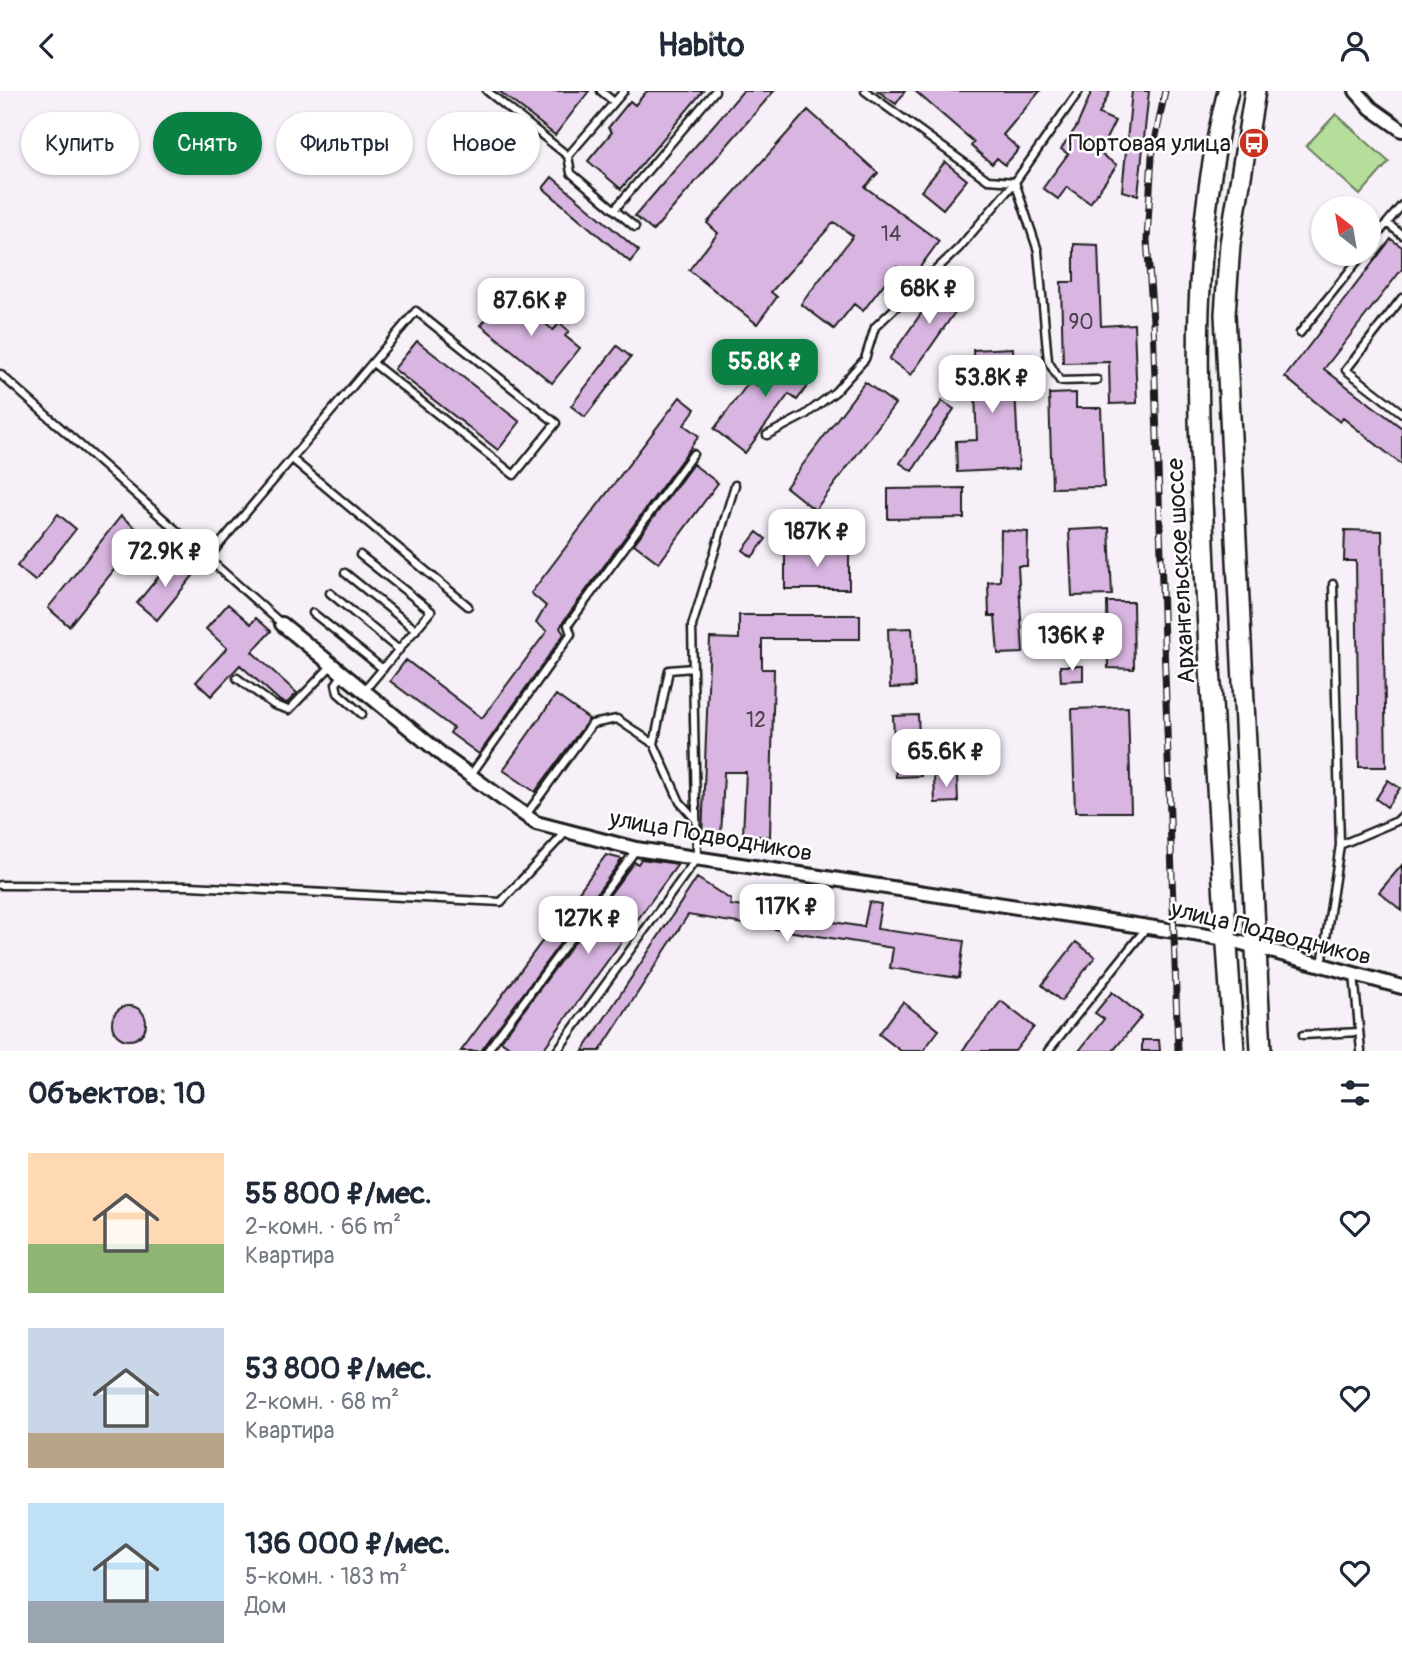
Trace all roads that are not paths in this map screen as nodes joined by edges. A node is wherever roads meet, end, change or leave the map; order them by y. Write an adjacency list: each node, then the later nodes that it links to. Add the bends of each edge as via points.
1 (486, 91): 12 (lane)
2 (600, 91): 10 (lane)
3 (624, 91): 10 (lane)
4 (715, 91): 15 (lane)
5 (865, 91): 13 (lane, via 988,180)
6 (1079, 91): 13 (lane)
7 (1228, 91): 59 (main road, Архангельское шоссе, via 1208,182 1196,319 1208,651)
8 (1255, 91): 60 (main road, via 1230,244 1224,314)
9 (1356, 91): 11 (street)
10 (614, 102): 12 (lane)
11 (1402, 130)
12 (568, 156): 15 (lane, via 571,173)
13 (1015, 182): 25 (lane, via 1038,251 1048,361 1060,381); 27 (lane, via 959,248 875,327 865,359 835,392)
14 (1402, 205): 16 (lane)
15 (615, 209): 17 (lane)
16 (1387, 223): 18 (lane); 19 (lane)
17 (635, 227)
18 (1381, 231)
19 (1402, 235)
20 (1353, 266): 22 (lane)
21 (1402, 297): 26 (lane, via 1346,370)
22 (1300, 333)
23 (374, 363): 23 (lane, via 514,475 556,423 416,311); 29 (lane)
24 (0, 375): 32 (lane)
25 (1097, 380)
26 (1402, 414)
27 (767, 435)
28 (693, 453): 49 (lane, via 568,625 571,634)
29 (292, 459): 32 (lane); 36 (lane)
30 (735, 485): 42 (lane, via 692,626)
31 (360, 555): 39 (lane, via 431,611)
32 (207, 559): 38 (lane)
33 (345, 573): 39 (lane)
34 (1334, 584): 54 (lane)
35 (330, 593): 40 (lane)
36 (468, 606)
37 (313, 613): 43 (lane)
38 (282, 624): 41 (street, улица Подводников)
39 (416, 630): 40 (lane)
40 (399, 650): 43 (lane)
41 (332, 665): 44 (street, улица Подводников); 45 (lane, via 289,710 274,705)
42 (693, 668): 48 (lane, via 669,670); 52 (lane)
43 (383, 669): 46 (lane)
44 (343, 674): 46 (street, улица Подводников); 47 (lane, via 336,684 338,693)
45 (237, 678)
46 (364, 691): 49 (street, улица Подводников)
47 (362, 714)
48 (654, 744): 51 (lane, via 617,719 592,724); 52 (lane, via 680,802)
49 (470, 776): 51 (street, улица Подводников)
50 (1402, 816): 54 (lane)
51 (525, 817): 53 (street, улица Подводников)
52 (696, 820): 56 (lane)
53 (566, 831): 55 (street, улица Подводников); 57 (lane, via 501,902 190,886)
54 (1340, 845): 61 (lane)
55 (636, 849): 56 (street, улица Подводников); 66 (lane)
56 (697, 858): 58 (street, улица Подводников); 67 (lane)
57 (0, 885)
58 (1148, 925): 59 (street, улица Подводников); 68 (lane)
59 (1227, 939): 60 (street, улица Подводников); 69 (main road, Архангельское шоссе)
60 (1256, 947): 61 (street, улица Подводников); 70 (main road)
61 (1322, 965): 62 (street, улица Подводников)
62 (1354, 974): 63 (street, улица Подводников); 64 (lane)
63 (1402, 987)
64 (1359, 1032): 65 (lane); 71 (lane)
65 (1303, 1035)
66 (487, 1051)
67 (557, 1051)
68 (1048, 1051)
69 (1234, 1051)
70 (1261, 1051)
71 (1361, 1051)

